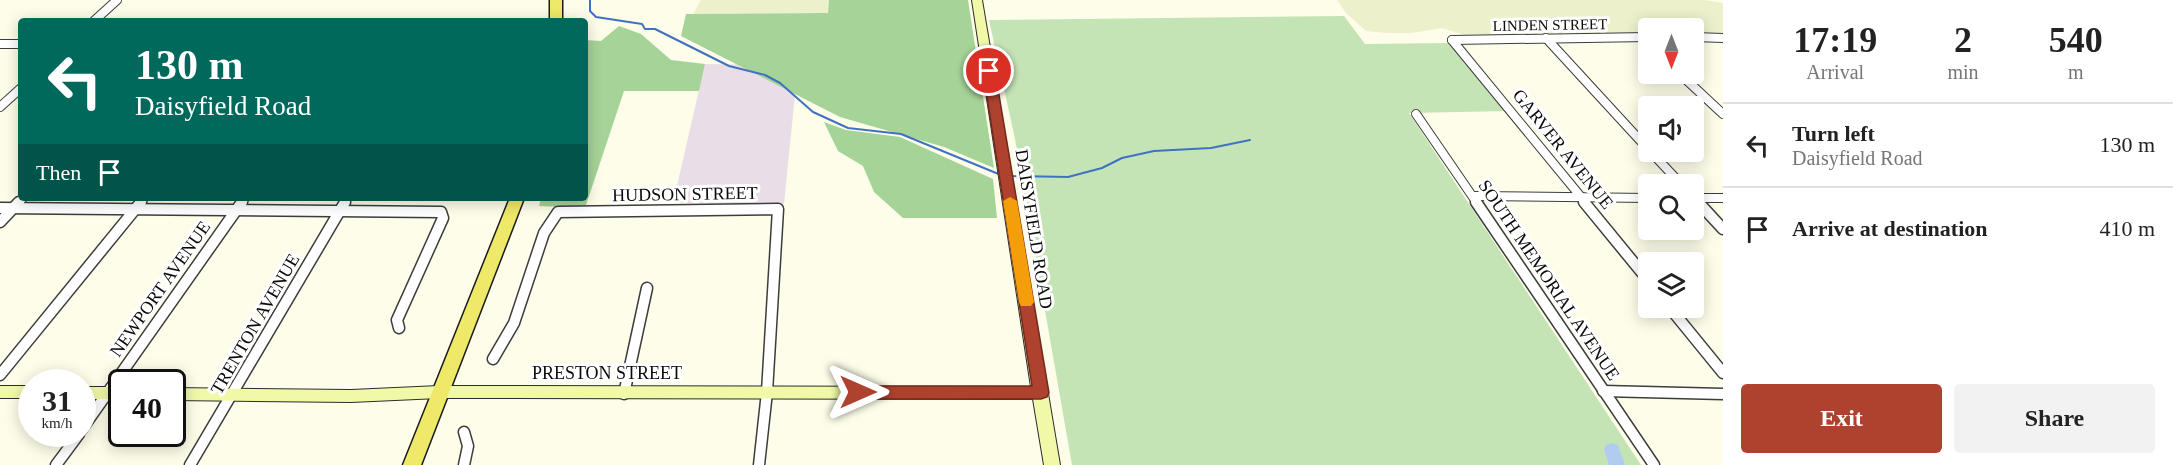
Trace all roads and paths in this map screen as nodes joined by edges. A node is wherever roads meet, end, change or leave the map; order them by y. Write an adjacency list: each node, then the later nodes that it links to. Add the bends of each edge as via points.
1 (117, 0): 4 (street)
2 (556, 0): 5 (main road)
3 (977, 0): 52 (street, DAISYFIELD ROAD)
4 (97, 18)
5 (556, 18)
6 (1704, 37): 8 (street)
7 (1546, 38): 9 (street, LINDEN STREET); 10 (street, LINDEN STREET); 18 (street)
8 (1723, 38)
9 (1638, 39)
10 (1452, 40): 22 (street, GARVER AVENUE)
11 (0, 44): 12 (street)
12 (18, 44)
13 (1691, 84): 17 (street)
14 (18, 90): 15 (street)
15 (0, 107)
16 (1416, 114): 21 (street, SOUTH MEMORIAL AVENUE)
17 (1723, 114)
18 (1638, 137)
19 (1661, 162): 20 (street)
20 (1673, 174)
21 (1474, 196): 22 (street); 47 (street, SOUTH MEMORIAL AVENUE)
22 (1581, 197): 23 (street); 39 (street, GARVER AVENUE)
23 (1638, 198)
24 (1704, 198): 25 (street)
25 (1723, 198)
26 (19, 201): 32 (street)
27 (142, 201): 33 (street)
28 (243, 201): 34 (street, NEWPORT AVENUE)
29 (345, 201): 36 (street, TRENTON AVENUE)
30 (515, 201): 50 (main road)
31 (0, 208): 32 (street)
32 (13, 208): 33 (street); 37 (street)
33 (135, 209): 34 (street); 46 (street)
34 (237, 209): 36 (street); 44 (street, NEWPORT AVENUE)
35 (1704, 209): 38 (street)
36 (340, 210): 42 (street, via 441,212 443,218 397,320); 54 (street, TRENTON AVENUE)
37 (0, 222)
38 (1723, 229)
39 (1638, 268)
40 (647, 288): 55 (street)
41 (1678, 318): 45 (street)
42 (399, 328)
43 (493, 359): 51 (street, HUDSON STREET, via 510,332 550,218 558,212 778,209)
44 (131, 369)
45 (1723, 373)
46 (0, 375)
47 (1603, 391): 56 (street); 67 (street, SOUTH MEMORIAL AVENUE)
48 (0, 392): 49 (street)
49 (18, 392)
50 (440, 392): 54 (street, PRESTON STREET, via 351,396); 55 (street, PRESTON STREET); 63 (main road)
51 (767, 392): 52 (street, PRESTON STREET); 55 (street, PRESTON STREET); 65 (street)
52 (1041, 393): 66 (street, DAISYFIELD ROAD)
53 (186, 394): 54 (street, PRESTON STREET)
54 (233, 394): 62 (street, TRENTON AVENUE)
55 (624, 394)
56 (1723, 394)
57 (108, 401): 58 (street, NEWPORT AVENUE)
58 (96, 414)
59 (464, 432): 64 (street, via 468,446)
60 (69, 447): 61 (street)
61 (56, 465)
62 (190, 465)
63 (412, 465)
64 (464, 465)
65 (759, 465)
66 (1052, 465)
67 (1654, 465)

